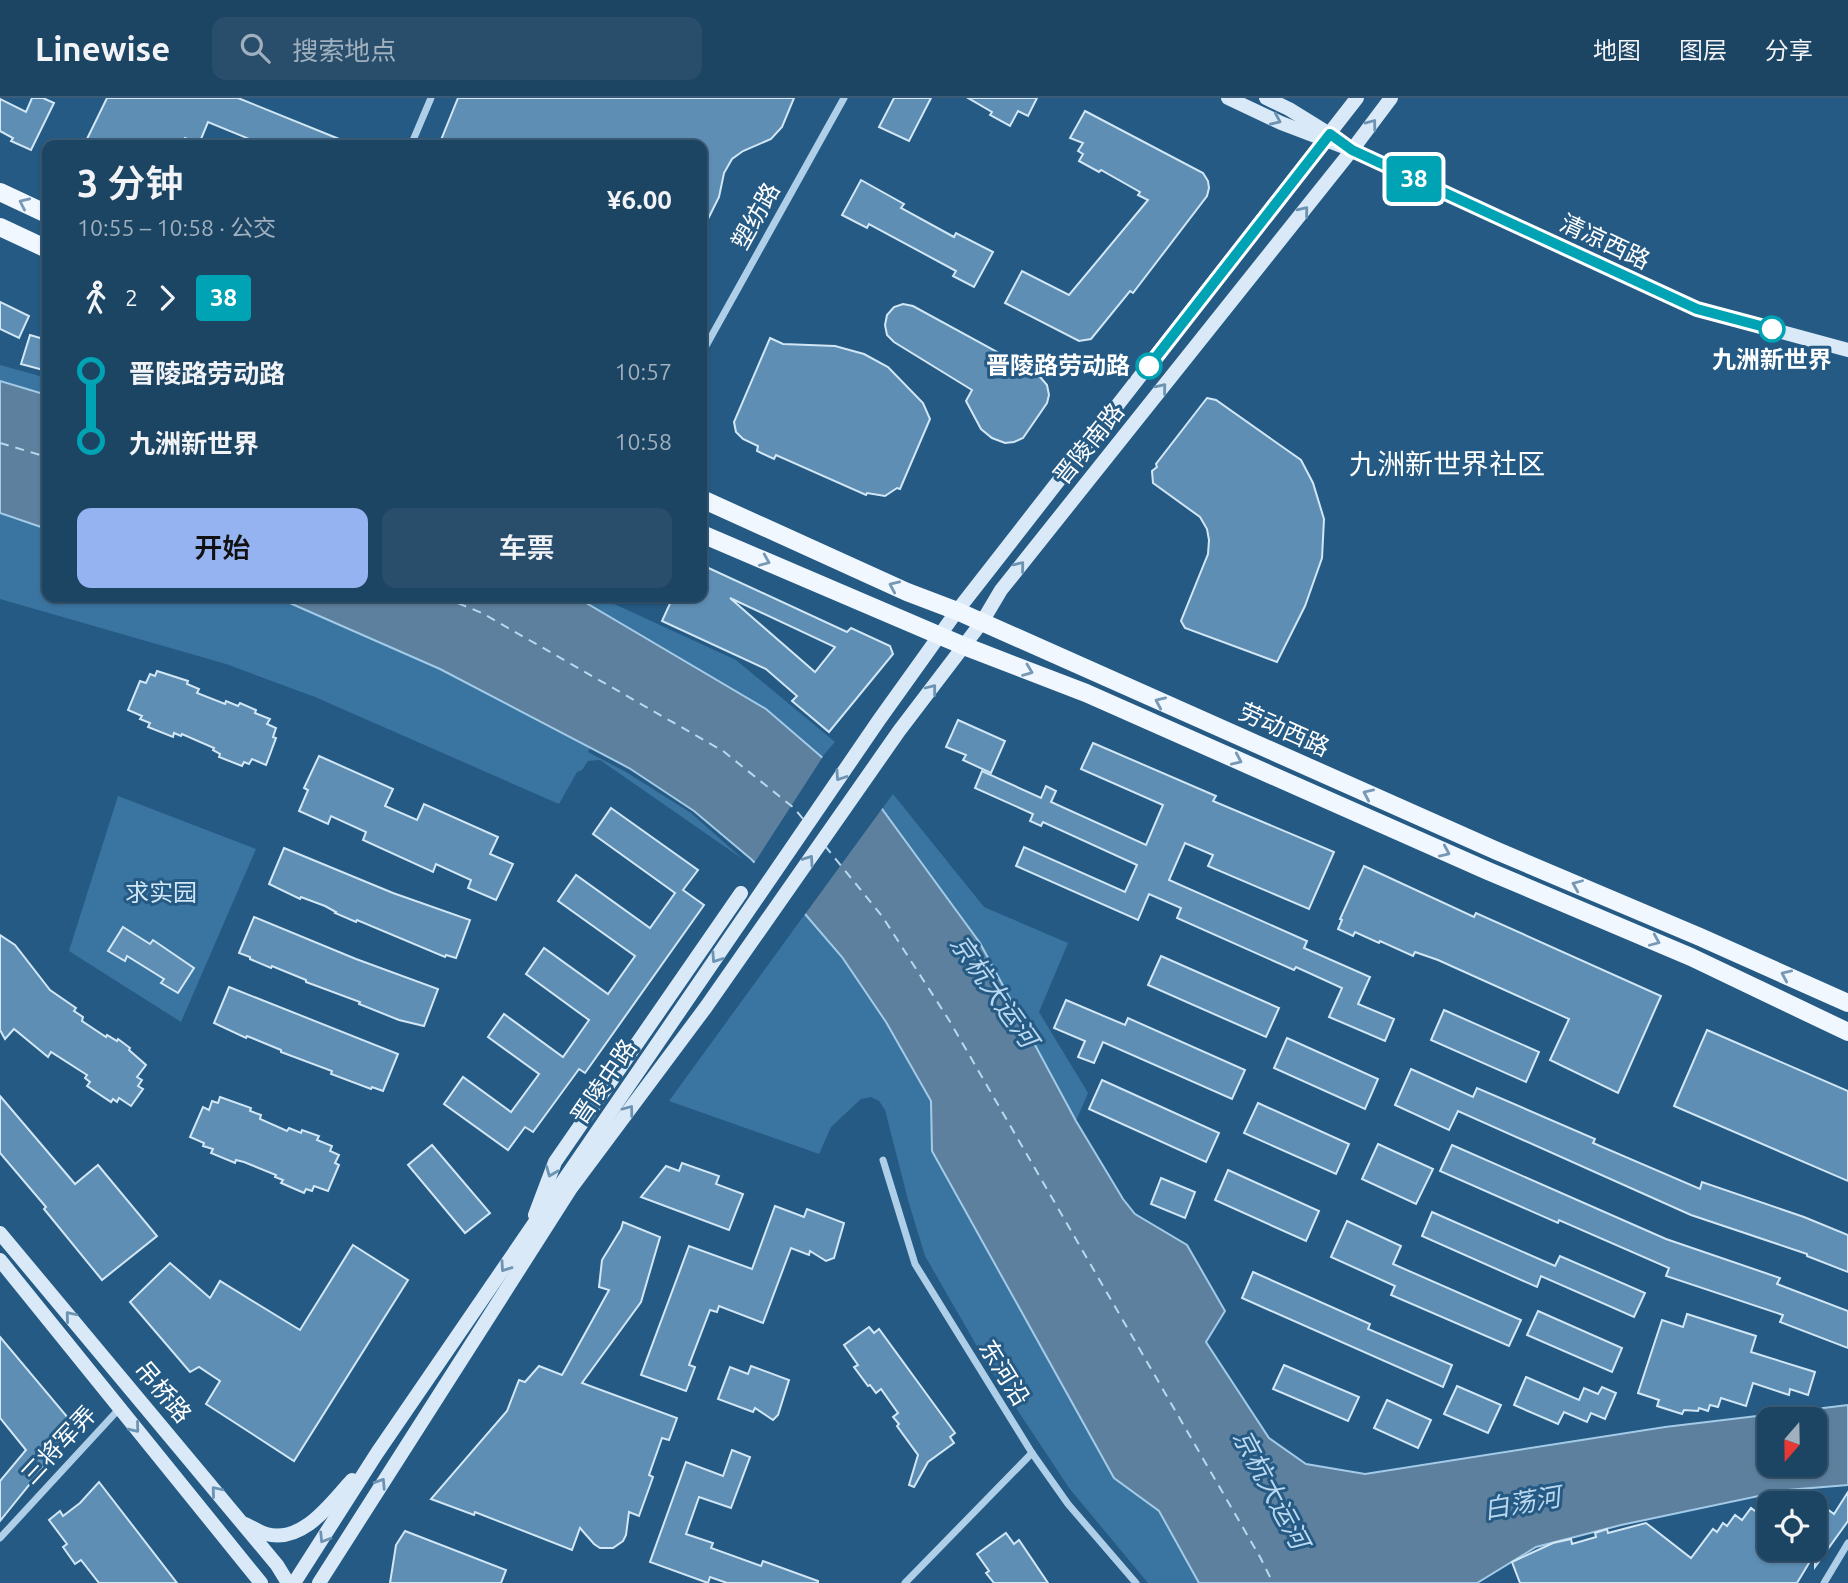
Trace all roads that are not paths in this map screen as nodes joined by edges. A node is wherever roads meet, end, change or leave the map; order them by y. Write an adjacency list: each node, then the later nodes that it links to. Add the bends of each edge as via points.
1 (431, 98): 8 (street)
2 (844, 98): 14 (street, 塑纺路)
3 (1228, 98): 7 (main road, 清凉西路, one-way to 7, via 1281,123)
4 (1266, 98): 7 (main road, 清凉西路)
5 (1357, 98): 7 (main road, 晋陵南路)
6 (1391, 98): 9 (main road, 晋陵南路, one-way to 6)
7 (1328, 136): 9 (main road, 清凉西路); 18 (main road, 晋陵南路)
8 (413, 140)
9 (1352, 150): 15 (main road, 清凉西路, via 1697,309); 19 (main road, 晋陵南路, one-way to 9, via 1001,590)
10 (0, 192): 11 (main road, one-way to 10)
11 (42, 212)
12 (0, 227): 13 (main road)
13 (42, 247)
14 (707, 344)
15 (1848, 349)
16 (707, 501): 18 (main road, 劳动西路, one-way to 16)
17 (707, 536): 20 (main road, 劳动西路, one-way to 20)
18 (957, 611): 19 (main road, 劳动西路); 20 (main road, 晋陵中路)
19 (982, 622): 21 (main road, 晋陵中路); 23 (main road, 劳动西路, one-way to 19)
20 (939, 636): 21 (main road, 劳动西路); 27 (main road, 晋陵中路, one-way to 27)
21 (964, 646): 24 (main road, 劳动西路, one-way to 24, via 1086,693 1691,957); 38 (main road, 晋陵中路, one-way to 21, via 571,1188)
22 (741, 893): 27 (main road, one-way to 27, via 555,1162)
23 (1848, 1003)
24 (1848, 1031)
25 (883, 1160): 31 (street, 东河沿, via 915,1264)
26 (0, 1233): 32 (main road, 吊桥路, one-way to 26)
27 (526, 1237): 30 (main road, 晋陵中路, one-way to 30)
28 (0, 1260): 29 (main road, 吊桥路)
29 (119, 1409): 33 (street, 三将军弄); 35 (main road, 吊桥路, one-way to 35)
30 (377, 1453): 32 (main road, via 318,1517 299,1530 266,1534); 37 (main road, 晋陵中路, one-way to 37)
31 (1032, 1453): 39 (street); 40 (street, 东河沿, via 1068,1504)
32 (241, 1521): 36 (main road, 吊桥路)
33 (0, 1538)
34 (1848, 1543): 41 (street)
35 (261, 1583)
36 (288, 1583)
37 (294, 1583)
38 (319, 1583)
39 (905, 1583)
40 (1136, 1583)
41 (1824, 1583)

